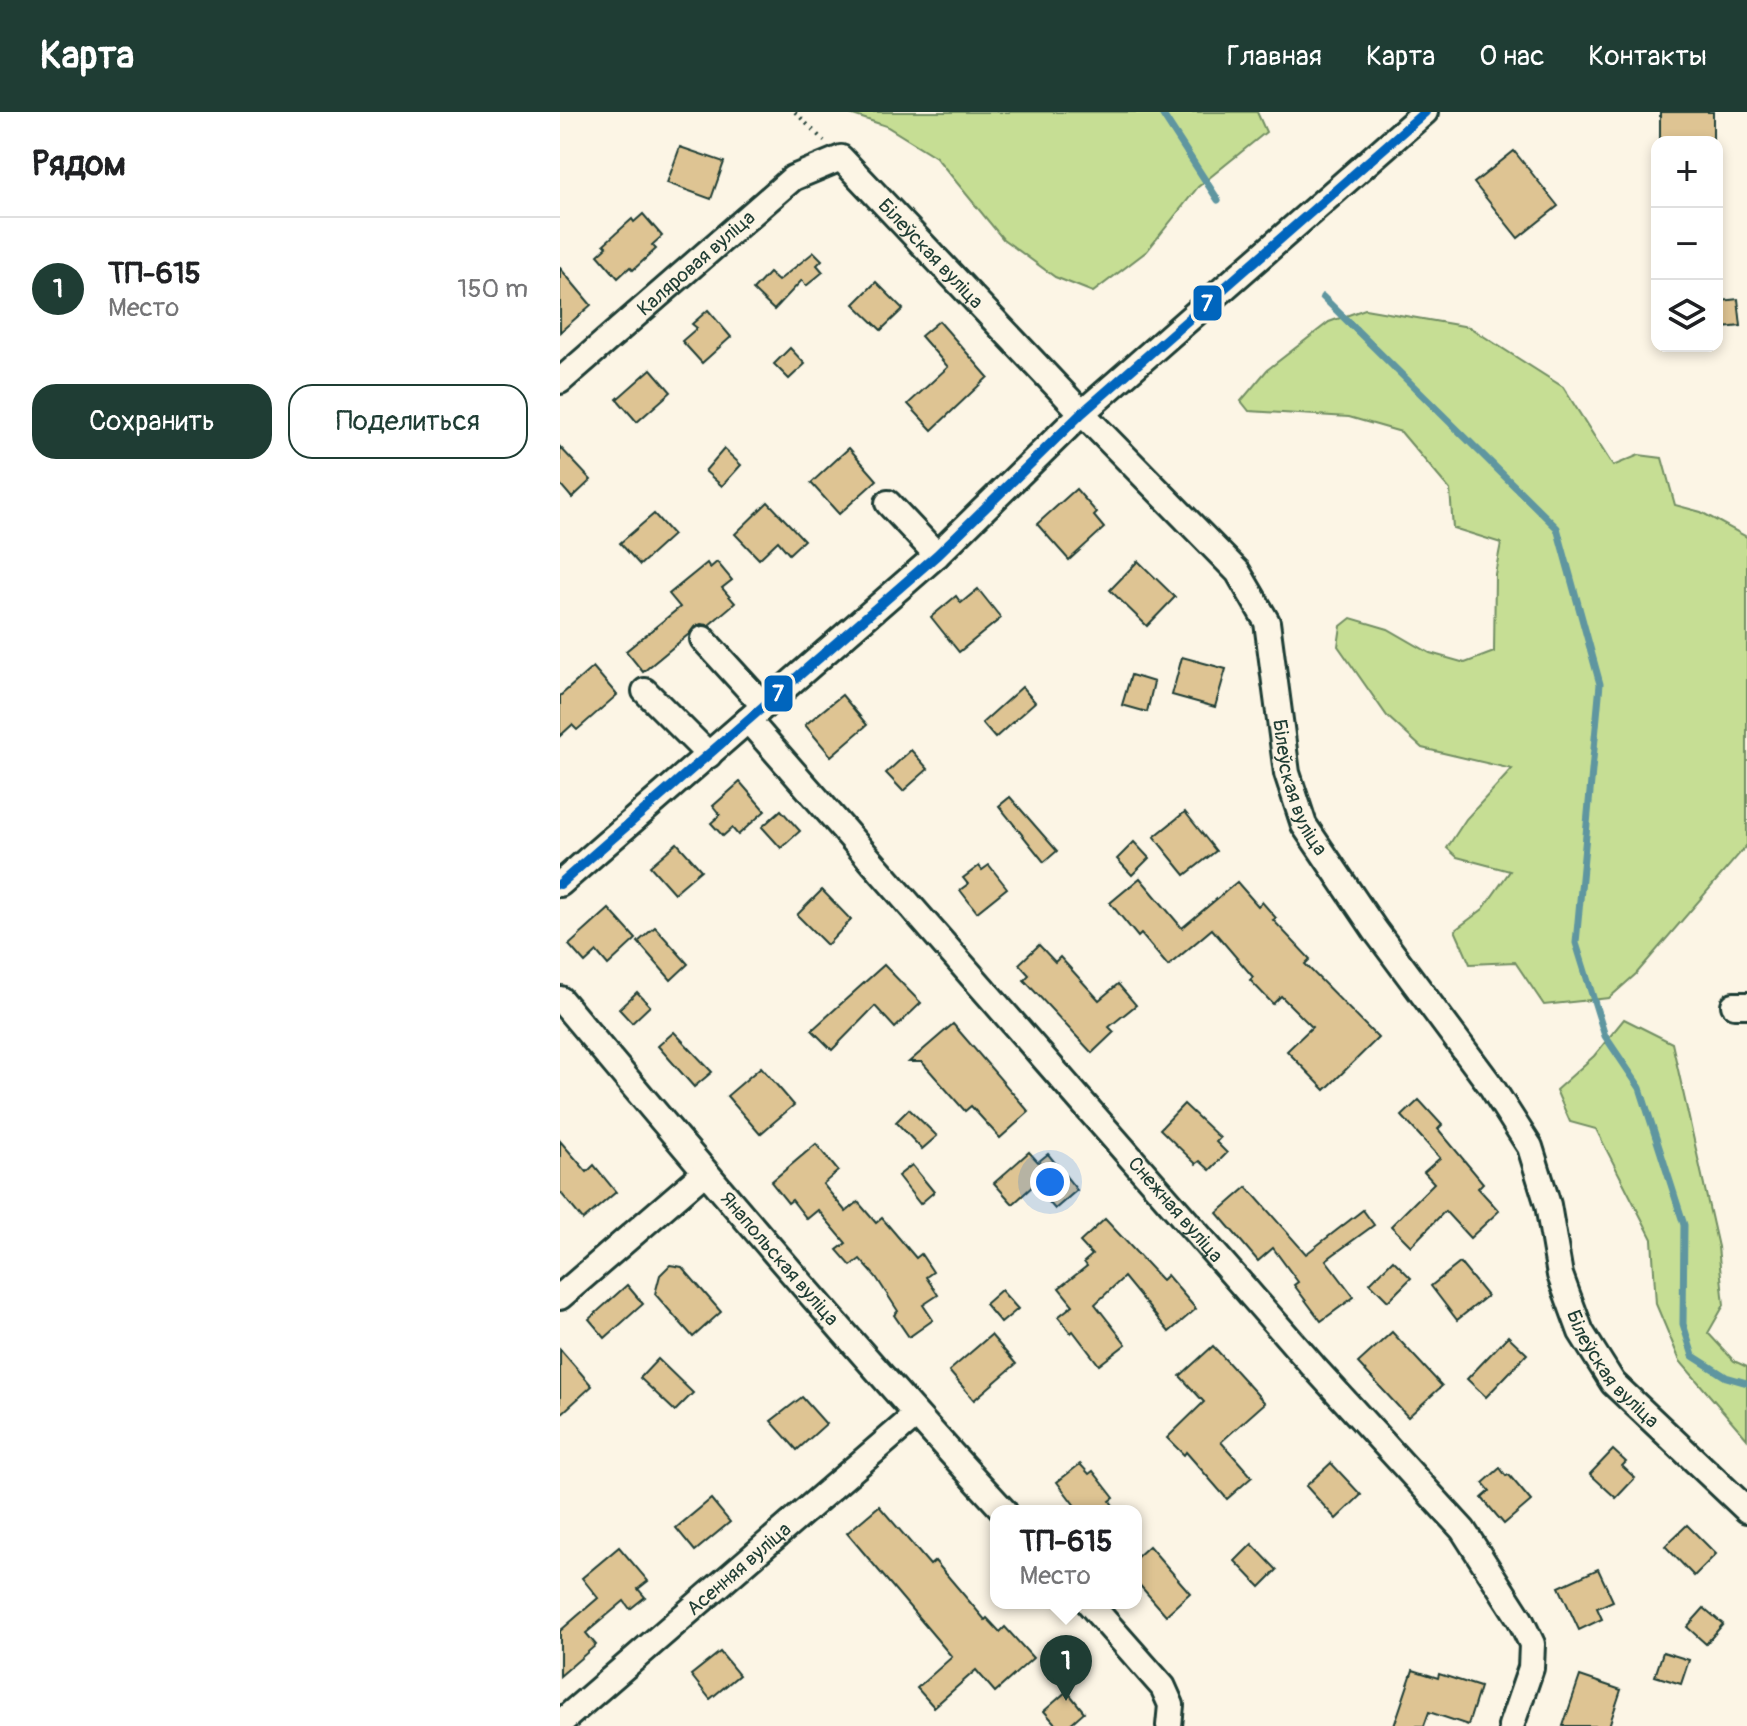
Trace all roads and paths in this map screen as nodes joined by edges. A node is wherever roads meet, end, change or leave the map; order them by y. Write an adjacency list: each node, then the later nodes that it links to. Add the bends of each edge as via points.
1 (795, 112): 3 (path)
2 (1425, 112): 5 (street)
3 (841, 158): 4 (street, Каляровая вуліца, via 793,178); 5 (street, Білеўская вуліца)
4 (560, 381)
5 (1082, 413): 7 (street); 18 (street, Білеўская вуліца, via 1238,572 1267,622 1287,773 1304,825 1530,1147 1548,1205 1560,1275 1581,1332 1613,1383)
6 (888, 503): 7 (street)
7 (937, 555): 10 (street)
8 (703, 639): 10 (street, Снежная вуліца)
9 (645, 691): 11 (street)
10 (756, 713): 11 (street); 22 (street, Снежная вуліца, via 1313,1366 1463,1530 1532,1644 1531,1668)
11 (709, 755): 12 (street)
12 (560, 884)
13 (560, 999): 14 (street, Янапольская вуліца)
14 (705, 1172): 15 (street); 16 (street, Янапольская вуліца)
15 (560, 1297)
16 (916, 1415): 17 (street, Янапольская вуліца); 20 (street, Асенняя вуліца)
17 (998, 1505)
18 (1747, 1510)
19 (1094, 1609): 21 (street, via 1163,1687 1171,1705)
20 (560, 1723)
21 (1169, 1726)
22 (1511, 1726)

